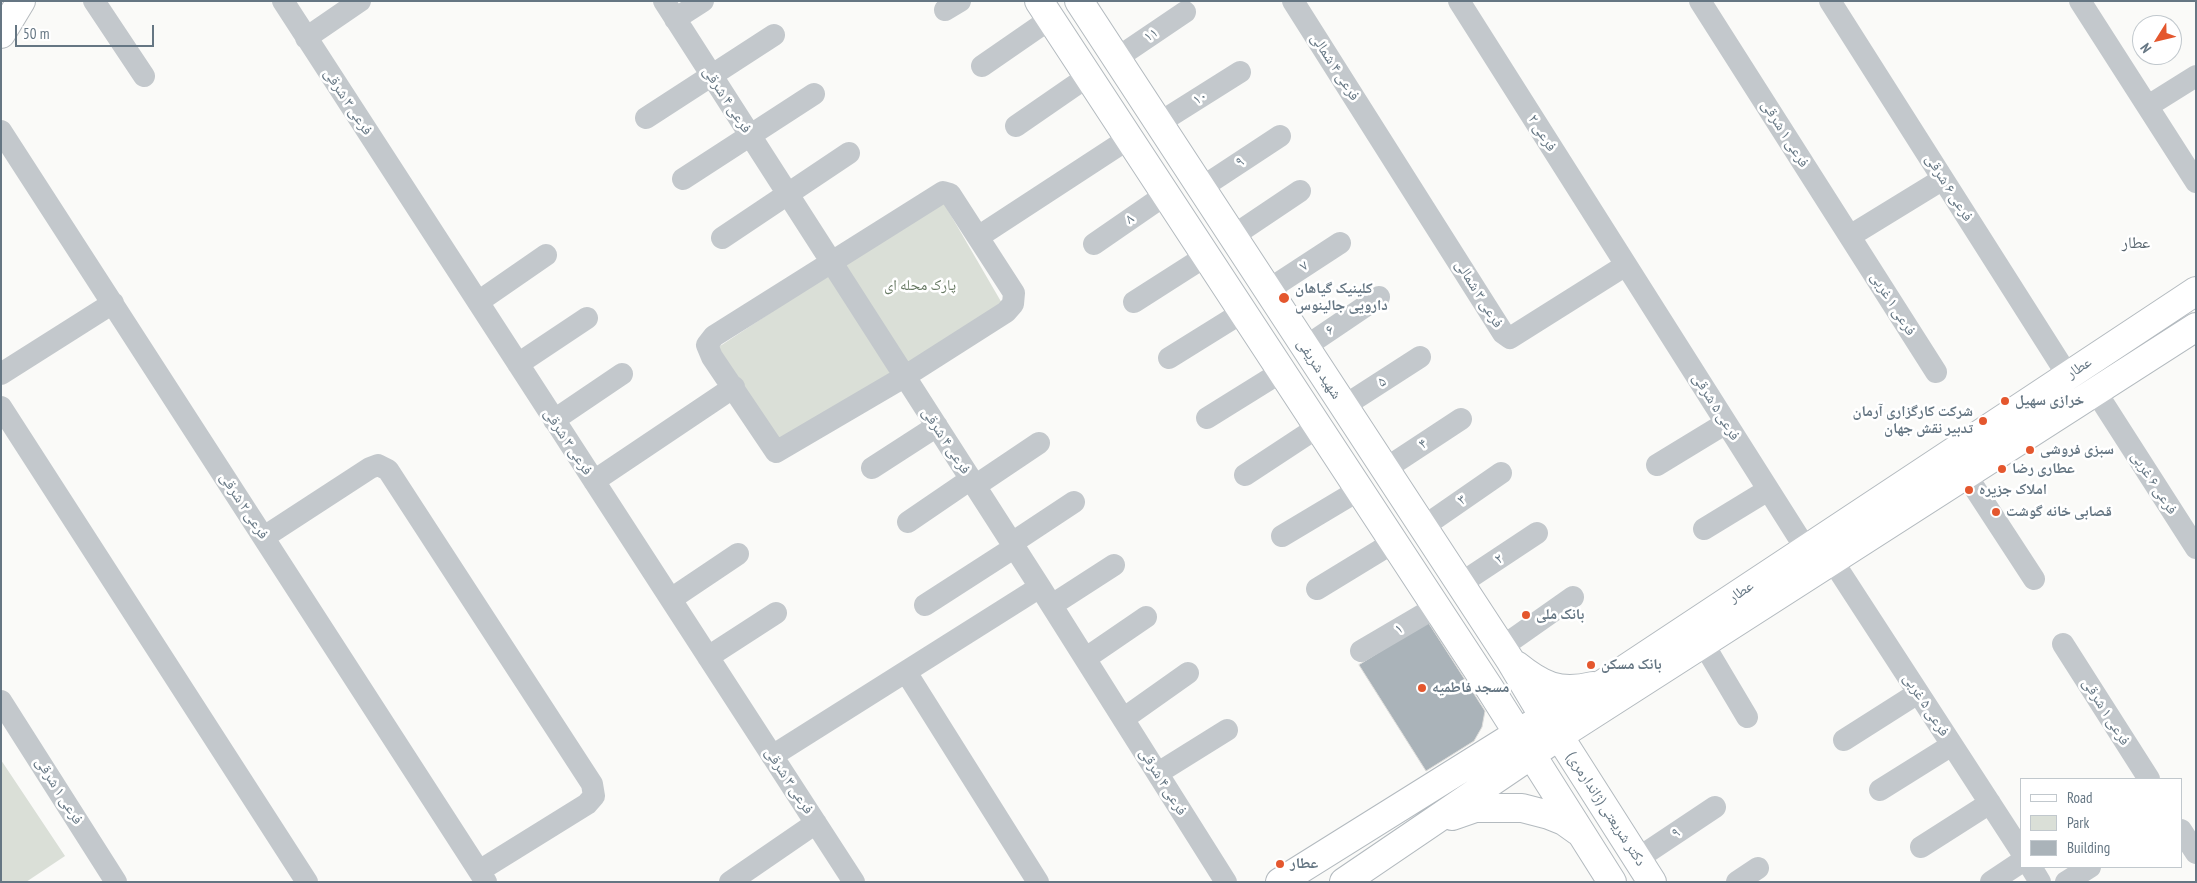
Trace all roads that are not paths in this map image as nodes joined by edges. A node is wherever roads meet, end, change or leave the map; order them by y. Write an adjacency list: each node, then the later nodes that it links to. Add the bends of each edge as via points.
1 (21, 1): 15 (main road)
2 (94, 1): 22 (street)
3 (283, 1): 17 (street, فرعی ۳ شرقی)
4 (360, 1): 17 (street)
5 (703, 1): 12 (street)
6 (1293, 1): 33 (street, فرعی ۴ شمالی)
7 (1459, 1): 54 (street, فرعی ۲)
8 (1700, 1): 46 (street, فرعی ۱ شرقی)
9 (1830, 1): 39 (street, فرعی ۶ شرقی)
10 (2080, 1): 28 (street)
11 (1081, 2): 18 (main road, شهید شریفی)
12 (669, 10): 21 (street, فرعی ۴ شرقی)
13 (1045, 10): 19 (street); 24 (main road)
14 (1185, 12): 18 (street, ۱۱)
15 (1, 34)
16 (774, 35): 21 (street)
17 (306, 38): 58 (street, فرعی ۳ شرقی)
18 (1117, 58): 25 (main road, شهید شریفی)
19 (982, 66)
20 (1240, 72): 30 (street, ۱۰)
21 (711, 75): 29 (street); 34 (street, فرعی ۴ شرقی)
22 (144, 76)
23 (2196, 76): 28 (street)
24 (1087, 77): 27 (main road); 31 (street)
25 (1132, 82): 27 (main road); 30 (main road, شهید شریفی)
26 (814, 94): 34 (street)
27 (1103, 100): 36 (main road)
28 (2148, 106): 40 (street)
29 (646, 118)
30 (1159, 123): 41 (main road, شهید شریفی)
31 (1016, 126)
32 (1, 131): 60 (street, فرعی ۲ شرقی)
33 (1378, 132): 54 (street, فرعی ۳ شمالی, via 1503,333 1510,338)
34 (750, 136): 38 (street); 43 (street, فرعی ۴ شرقی)
35 (1280, 136): 41 (street, ۹)
36 (1128, 139): 44 (main road); 47 (street)
37 (849, 153): 43 (street)
38 (683, 179)
39 (1943, 179): 46 (street); 72 (street, فرعی ۶ شرقی)
40 (2196, 182)
41 (1201, 188): 45 (main road, شهید شریفی)
42 (1300, 190): 45 (street)
43 (787, 194): 48 (street); 53 (street, فرعی ۴ شرقی)
44 (1165, 195): 50 (street, ۸); 52 (main road)
45 (1233, 236): 55 (main road, شهید شریفی)
46 (1850, 236): 69 (street, فرعی ۱ غربی)
47 (978, 237): 53 (street, via 950,194 943,192); 73 (street, via 1014,293 1013,304 1006,312)
48 (722, 238)
49 (1340, 243): 55 (street, ۷)
50 (1094, 244)
51 (546, 255): 58 (street)
52 (1206, 256): 59 (street); 61 (main road)
53 (830, 263): 73 (street, فرعی ۴ شرقی); 74 (street, via 714,336 707,345)
54 (1626, 265): 81 (street, فرعی ۵ شرقی)
55 (1268, 290): 64 (main road, شهید شریفی)
56 (2196, 291): 72 (main road, عطار)
57 (1379, 297): 64 (street, ۶)
58 (478, 302): 67 (street, فرعی ۳ شرقی)
59 (1134, 302)
60 (114, 303): 70 (street); 101 (street, فرعی ۲ شرقی)
61 (1243, 312): 66 (street); 68 (main road)
62 (587, 318): 67 (street)
63 (2196, 328): 75 (main road, عطار)
64 (1305, 347): 77 (main road, شهید شریفی)
65 (1420, 357): 77 (street, ۵)
66 (1169, 358)
67 (518, 364): 80 (street, فرعی ۳ شرقی)
68 (1282, 372): 78 (street); 83 (main road)
69 (1936, 372)
70 (1, 374)
71 (622, 374): 80 (street)
72 (2068, 376): 85 (main road, عطار)
73 (904, 377): 74 (street, via 776,452); 82 (street, فرعی ۴ شرقی)
74 (734, 387): 91 (street)
75 (2096, 392): 85 (main road, عطار); 104 (street, فرعی ۶ غربی)
76 (1, 406): 160 (street)
77 (1344, 406): 88 (main road, شهید شریفی)
78 (1208, 418)
79 (1461, 419): 88 (street, ۴)
80 (554, 420): 91 (street, فرعی ۳ شرقی)
81 (1726, 424): 86 (street); 94 (street, فرعی ۵ شرقی)
82 (937, 426): 87 (street); 92 (street, فرعی ۴ شرقی)
83 (1318, 427): 90 (street); 93 (main road)
84 (1039, 443): 92 (street)
85 (1958, 464): 105 (main road, عطار); 107 (main road, عطار); 109 (street)
86 (1657, 465)
87 (872, 468)
88 (1385, 469): 97 (main road, شهید شریفی)
89 (1501, 473): 97 (street, ۳)
90 (1245, 475)
91 (594, 481): 114 (street, فرعی ۳ شرقی)
92 (973, 483): 96 (street); 103 (street, فرعی ۴ شرقی)
93 (1359, 490): 100 (street); 102 (main road)
94 (1768, 490): 98 (street); 105 (street, فرعی ۵ شرقی)
95 (1074, 502): 103 (street)
96 (908, 522)
97 (1423, 527): 110 (main road, شهید شریفی)
98 (1704, 529)
99 (1537, 534): 110 (street, ۲)
100 (1282, 536)
101 (264, 537): 158 (street, فرعی ۲ شرقی); 158 (street, via 370,468 378,465 388,470 587,776 594,796 587,804)
102 (1394, 542): 111 (street); 116 (main road)
103 (1014, 545): 112 (street, فرعی ۴ شرقی); 115 (street)
104 (2196, 548)
105 (1806, 549): 128 (main road, عطار)
106 (738, 554): 114 (street)
107 (1832, 560): 119 (main road, عطار); 129 (street, فرعی ۵ غربی)
108 (1114, 565): 112 (street)
109 (2034, 579)
110 (1460, 584): 122 (main road, شهید شریفی)
111 (1317, 590)
112 (1046, 596): 124 (street, فرعی ۴ شرقی); 125 (street)
113 (1573, 597): 122 (street)
114 (671, 599): 123 (street, فرعی ۳ شرقی)
115 (925, 605)
116 (1436, 607): 121 (street, ۱); 127 (main road)
117 (776, 613): 123 (street)
118 (1146, 617): 124 (street)
119 (1704, 643): 128 (main road, عطار); 131 (street)
120 (2063, 644): 141 (street, فرعی ۱ شرقی)
121 (1361, 651)
122 (1506, 654): 128 (main road, via 1536,682 1556,689); 133 (main road, شهید شریفی)
123 (708, 656): 139 (street, فرعی ۳ شرقی)
124 (1086, 658): 132 (street, فرعی ۴ شرقی)
125 (906, 672): 139 (street); 163 (street)
126 (1188, 673): 132 (street)
127 (1490, 689): 137 (main road); 138 (main road, via 1494,719)
128 (1611, 691): 133 (main road, عطار); 142 (main road, via 1586,736 1582,754)
129 (1918, 693): 135 (street); 136 (street, فرعی ۵ غربی)
130 (1, 701): 159 (street, فرعی ۱ شرقی)
131 (1747, 717)
132 (1123, 718): 140 (street, فرعی ۴ شرقی)
133 (1552, 727): 137 (main road, عطار); 142 (main road, دکتر شریعتی (ژاندارمری))
134 (1227, 730): 140 (street)
135 (1844, 740)
136 (1952, 745): 143 (street); 144 (street, فرعی ۵ غربی)
137 (1524, 746): 138 (main road, عطار); 148 (main road); 151 (main road, عطار)
138 (1488, 752): 165 (main road, عطار)
139 (772, 756): 146 (street, فرعی ۳ شرقی)
140 (1158, 773): 164 (street, فرعی ۴ شرقی)
141 (2148, 778)
142 (1589, 783): 157 (main road, دکتر شریعتی (ژاندارمری))
143 (1880, 790)
144 (1990, 803): 149 (street); 150 (street, فرعی ۵ غربی)
145 (1716, 807): 157 (street, ۹)
146 (816, 823): 161 (street); 162 (street, فرعی ۳ شرقی)
147 (2182, 832): 152 (street)
148 (1583, 835): 151 (main road, via 1564,821 1522,808 1475,808 1451,817); 167 (main road)
149 (1921, 847)
150 (2020, 849)
151 (1385, 853): 166 (main road, عطار)
152 (2196, 853)
153 (2020, 863): 169 (street)
154 (1758, 868): 168 (street)
155 (2032, 868): 170 (street)
156 (2088, 868): 171 (street)
157 (1644, 874)
158 (482, 877)
159 (116, 882)
160 (308, 882)
161 (730, 882)
162 (854, 882)
163 (1038, 882)
164 (1226, 882)
165 (1280, 882)
166 (1344, 882)
167 (1612, 882)
168 (1737, 882)
169 (1991, 882)
170 (2040, 882)
171 (2066, 882)

